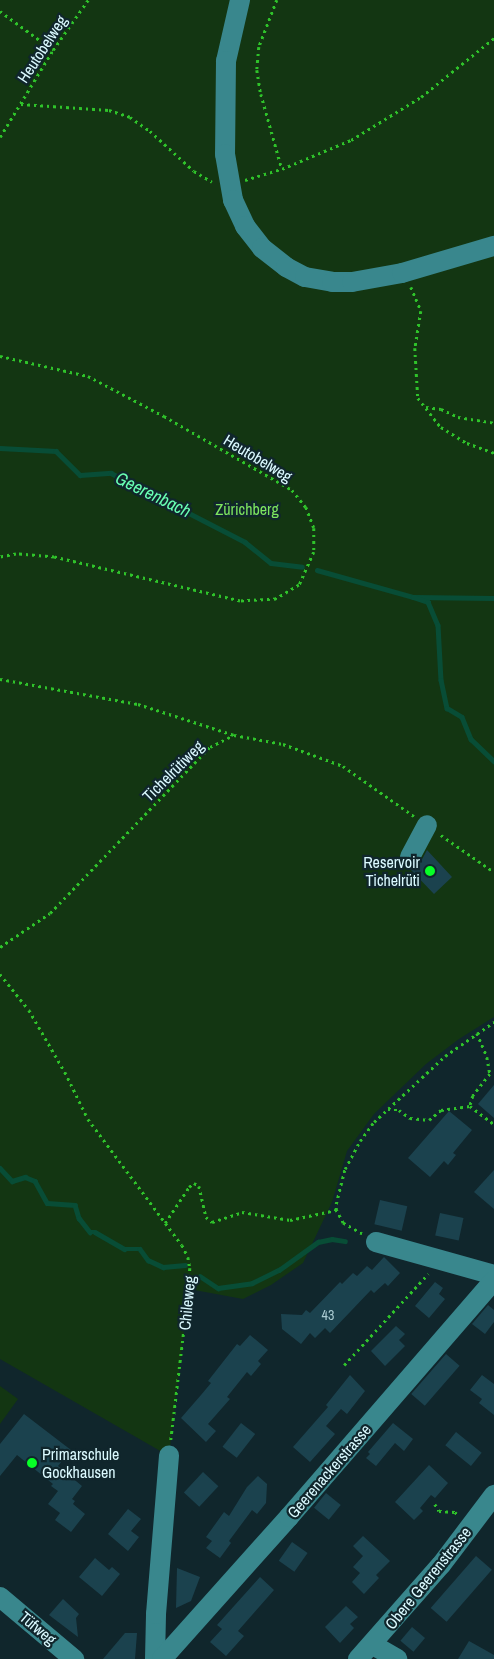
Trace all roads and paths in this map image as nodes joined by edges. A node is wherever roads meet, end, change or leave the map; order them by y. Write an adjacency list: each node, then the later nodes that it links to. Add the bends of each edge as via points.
1 (88, 0): 6 (path, Heutobelweg)
2 (240, 0): 10 (street, via 228,46 225,75 225,154)
3 (277, 0): 9 (path, via 258,47 257,70)
4 (0, 11): 6 (path)
5 (494, 38): 9 (path, via 422,97 351,140)
6 (53, 50): 7 (path, Heutobelweg)
7 (21, 104): 8 (path, Heutobelweg); 10 (path, via 109,110 130,117 194,171 214,183)
8 (0, 137)
9 (282, 169): 10 (path)
10 (229, 184): 12 (street, via 238,213 255,240 277,261 299,274 342,282)
11 (494, 246): 12 (street)
12 (402, 273): 14 (path, via 416,293 421,311 415,348 418,398)
13 (0, 356): 17 (path, Heutobelweg, via 88,376 292,490 306,507 314,528 314,552 299,585 276,599 240,601 54,557 16,554)
14 (425, 407): 15 (path); 16 (path, via 441,427 467,443)
15 (494, 423)
16 (494, 453)
17 (0, 557)
18 (0, 678): 19 (path, via 138,704)
19 (234, 735): 20 (path, via 283,744 343,766); 23 (path, Tichelrütiweg, via 210,747 50,913)
20 (427, 824): 21 (street); 22 (path)
21 (410, 857)
22 (494, 872)
23 (0, 947)
24 (0, 974): 32 (path, Chileweg, via 29,1010 66,1072 88,1119)
25 (494, 1022): 26 (path)
26 (477, 1033): 27 (path); 29 (path, via 444,1056)
27 (492, 1074): 28 (path, via 472,1096)
28 (470, 1106): 29 (path, via 441,1110 429,1120 410,1118 399,1110); 30 (path)
29 (386, 1110): 31 (path, via 352,1154 340,1183)
30 (494, 1124)
31 (336, 1210): 32 (path, via 290,1220 242,1212 212,1222 206,1217 199,1186 194,1183); 33 (path, via 343,1223)
32 (165, 1223): 38 (path, Chileweg, via 182,1246 190,1268)
33 (376, 1242): 34 (street)
34 (440, 1260): 35 (street); 37 (path)
35 (494, 1275)
36 (494, 1280): 46 (street, Geerenackerstrasse)
37 (344, 1365)
38 (169, 1456): 45 (street)
39 (494, 1495): 41 (street, Obere Geerenstrasse)
40 (435, 1504): 41 (path, via 439,1511 455,1512)
41 (471, 1525): 43 (street, Obere Geerenstrasse)
42 (0, 1598): 44 (street, Tüfweg)
43 (372, 1645): 47 (street, Obere Geerenstrasse); 48 (street)
44 (74, 1659)
45 (155, 1659)
46 (162, 1659)
47 (358, 1659)
48 (398, 1659)

